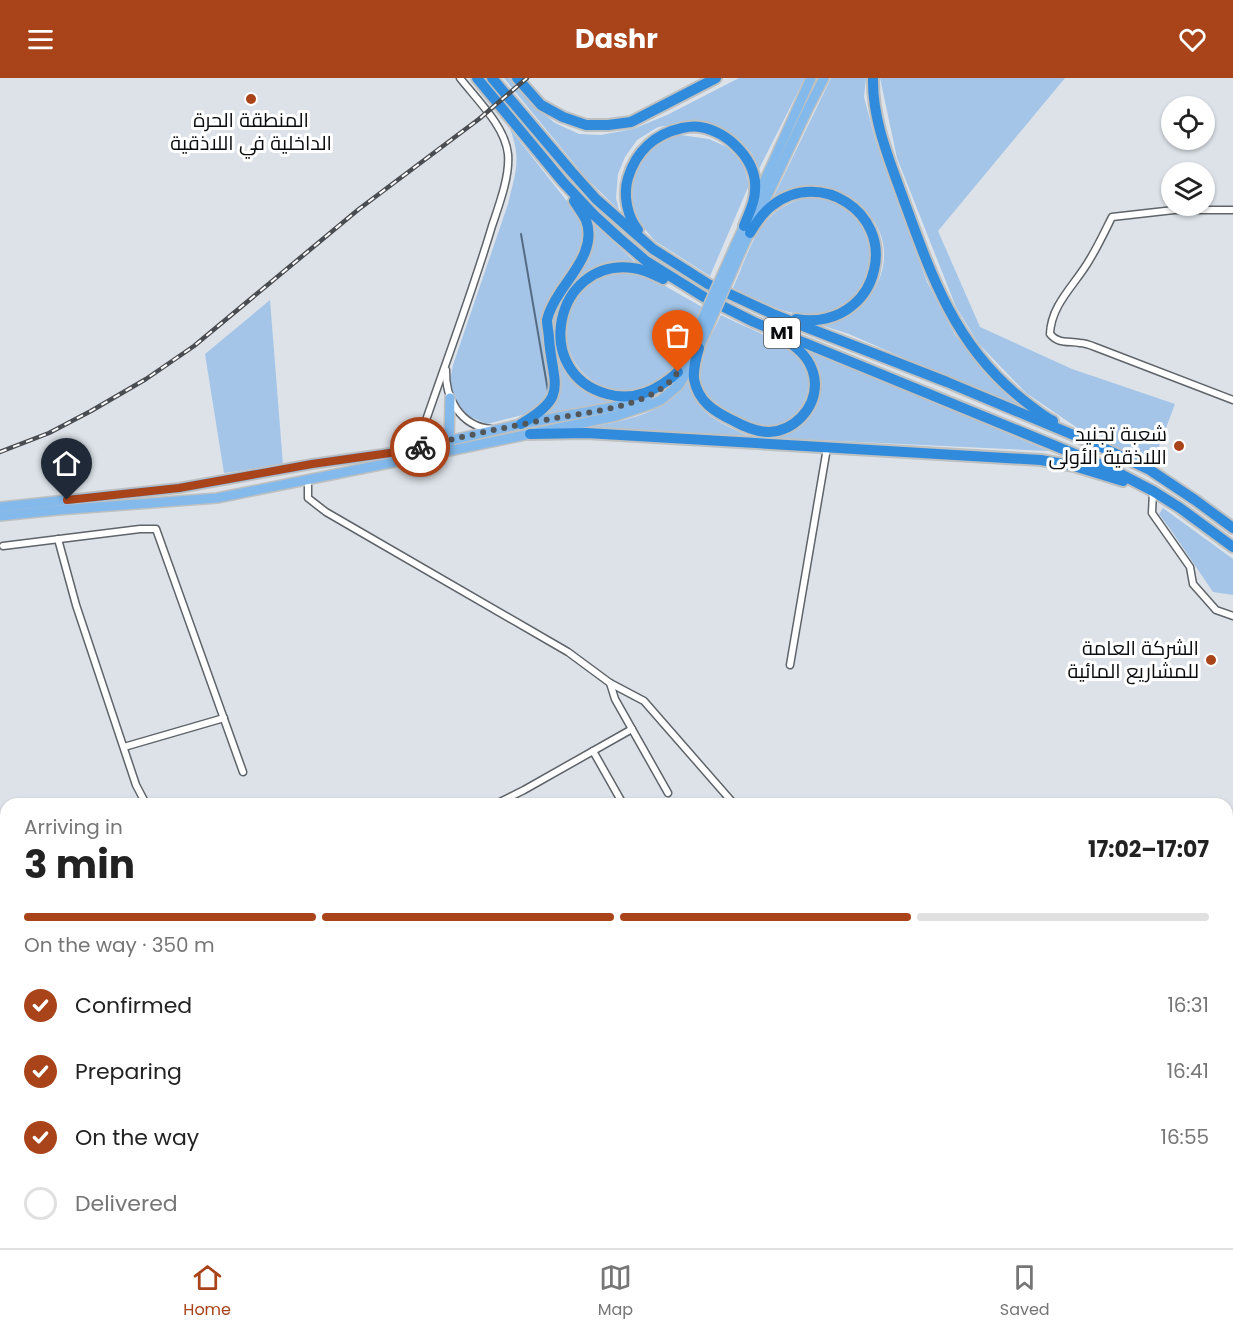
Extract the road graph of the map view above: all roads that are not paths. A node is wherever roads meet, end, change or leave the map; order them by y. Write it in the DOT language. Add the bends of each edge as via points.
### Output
graph roads {
  1 [pos="460,78"];
  2 [pos="477,78"];
  3 [pos="492,78"];
  4 [pos="517,78"];
  5 [pos="716,78"];
  6 [pos="811,78"];
  7 [pos="824,78"];
  8 [pos="873,78"];
  9 [pos="563,182"];
  10 [pos="1233,210"];
  11 [pos="747,230"];
  12 [pos="653,249"];
  13 [pos="704,297"];
  14 [pos="775,315"];
  15 [pos="754,322"];
  16 [pos="702,330"];
  17 [pos="699,348"];
  18 [pos="447,360"];
  19 [pos="678,372"];
  20 [pos="450,398"];
  21 [pos="1233,400"];
  22 [pos="521,424"];
  23 [pos="498,429"];
  24 [pos="530,434"];
  25 [pos="449,440"];
  26 [pos="1095,444"];
  27 [pos="827,448"];
  28 [pos="404,451"];
  29 [pos="449,452"];
  30 [pos="308,479"];
  31 [pos="1153,491"];
  32 [pos="0,507"];
  33 [pos="0,516"];
  34 [pos="1233,528"];
  35 [pos="58,539"];
  36 [pos="3,546"];
  37 [pos="1233,547"];
  38 [pos="1233,616"];
  39 [pos="790,665"];
  40 [pos="610,683"];
  41 [pos="224,718"];
  42 [pos="632,729"];
  43 [pos="124,747"];
  44 [pos="593,751"];
  45 [pos="243,772"];
  46 [pos="668,793"];
  47 [pos="143,798"];
  48 [pos="508,798"];
  49 [pos="620,798"];
  50 [pos="729,798"];
  1 -- 18 [label="street" via="500,128 508,169"];
  2 -- 9 [label="highway, M1"];
  3 -- 12 [label="highway, M1" via="596,199"];
  4 -- 5 [label="highway" via="541,105 564,117 586,125 608,125 631,122"];
  6 -- 11 [label="main road"];
  7 -- 11 [label="main road"];
  8 -- 26 [label="highway" via="874,103 887,153 930,271 957,324 981,358 1010,388 1047,418"];
  9 -- 13 [label="highway, M1" via="646,261"];
  9 -- 22 [label="highway" via="586,221 588,240 585,256 553,303 547,320 555,382 553,395 538,414"];
  10 -- 21 [label="street" via="1112,216 1090,260 1053,315 1050,334 1055,340 1084,343"];
  11 -- 12 [label="highway" via="756,190 747,158 714,132 687,127 664,133 643,149 626,183 632,222"];
  11 -- 14 [label="highway" via="773,204 813,191 834,195 851,205 865,219 873,236 874,274 864,294 850,307 832,317 811,321"];
  11 -- 16 [label="main road, bridge"];
  12 -- 14 [label="highway, M1" via="708,284"];
  13 -- 15 [label="highway, M1"];
  13 -- 19 [label="highway" via="644,270 624,267 594,274 566,302 559,331 562,351 578,377 593,389 613,396 633,396 653,391"];
  14 -- 26 [label="highway, M1"];
  15 -- 17 [label="highway" via="798,348 814,375 810,405 790,426 761,432 712,410 702,399 694,378"];
  15 -- 31 [label="highway, M1" via="1109,468"];
  16 -- 17 [label="main road"];
  16 -- 19 [label="main road"];
  17 -- 24 [label="main road" via="678,385 661,400 616,416"];
  18 -- 20 [label="street"];
  18 -- 28 [label="street" via="424,426"];
  19 -- 22 [label="main road" via="664,387 638,400"];
  20 -- 23 [label="street" via="464,417 485,428"];
  20 -- 25 [label="main road"];
  22 -- 23 [label="main road"];
  23 -- 25 [label="main road"];
  24 -- 27 [label="highway" via="586,433"];
  24 -- 29 [label="main road"];
  25 -- 28 [label="main road"];
  25 -- 29 [label="main road"];
  26 -- 34 [label="highway, M1" via="1150,470"];
  27 -- 31 [label="highway" via="1041,460 1074,466"];
  27 -- 39 [label="street"];
  28 -- 32 [label="main road" via="179,488"];
  29 -- 30 [label="main road"];
  30 -- 33 [label="main road" via="217,498"];
  30 -- 40 [label="street" via="308,498 327,512 568,652"];
  31 -- 37 [label="highway, M1"];
  31 -- 38 [label="street" via="1152,513 1191,567 1193,584 1216,610"];
  35 -- 36 [label="street"];
  35 -- 41 [label="street" via="156,529"];
  35 -- 43 [label="street"];
  40 -- 42 [label="street"];
  40 -- 50 [label="street" via="644,701"];
  41 -- 43 [label="street"];
  41 -- 45 [label="street"];
  42 -- 44 [label="street"];
  42 -- 46 [label="street"];
  43 -- 47 [label="street"];
  44 -- 48 [label="street"];
  44 -- 49 [label="street"];
}
